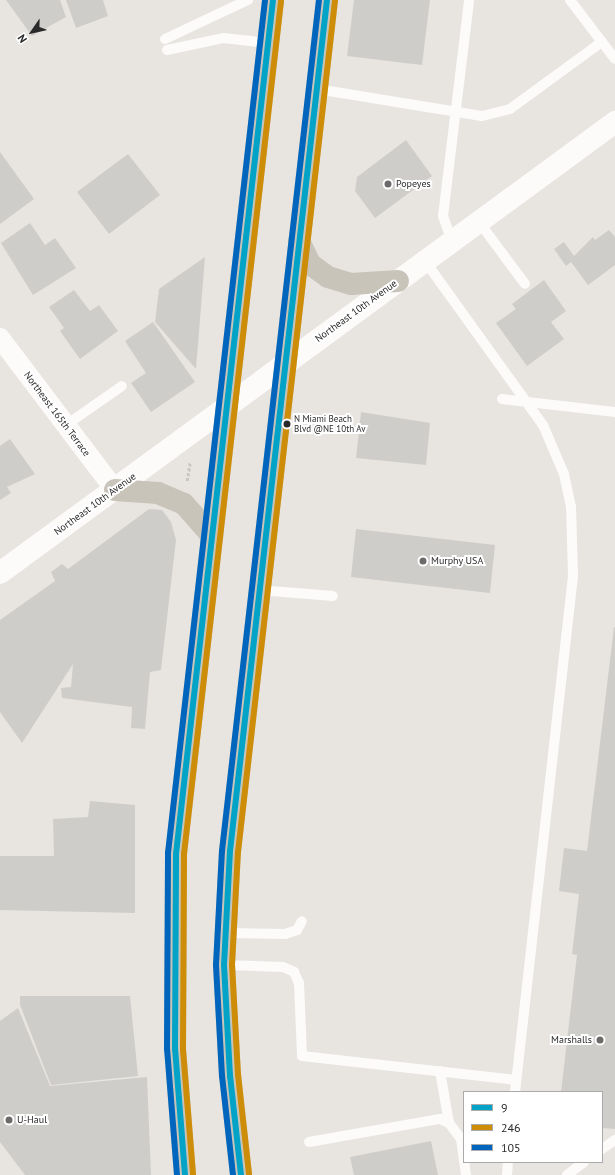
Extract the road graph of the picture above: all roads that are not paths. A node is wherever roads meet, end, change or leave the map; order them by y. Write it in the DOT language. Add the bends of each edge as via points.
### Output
graph roads {
  1 [pos="248,0"];
  2 [pos="273,0"];
  3 [pos="327,0"];
  4 [pos="469,0"];
  5 [pos="570,0"];
  6 [pos="165,39"];
  7 [pos="602,42"];
  8 [pos="268,43"];
  9 [pos="167,50"];
  10 [pos="615,59"];
  11 [pos="318,89"];
  12 [pos="457,112"];
  13 [pos="615,122"];
  14 [pos="479,222"];
  15 [pos="299,241"];
  16 [pos="452,242"];
  17 [pos="425,261"];
  18 [pos="398,281"];
  19 [pos="525,284"];
  20 [pos="0,338"];
  21 [pos="285,363"];
  22 [pos="122,386"];
  23 [pos="502,399"];
  24 [pos="529,402"];
  25 [pos="227,407"];
  26 [pos="615,412"];
  27 [pos="66,425"];
  28 [pos="115,490"];
  29 [pos="212,536"];
  30 [pos="0,573"];
  31 [pos="259,590"];
  32 [pos="333,596"];
  33 [pos="302,921"];
  34 [pos="225,933"];
  35 [pos="224,966"];
  36 [pos="440,1071"];
  37 [pos="516,1080"];
  38 [pos="515,1091"];
  39 [pos="449,1122"];
  40 [pos="615,1140"];
  41 [pos="309,1142"];
  42 [pos="603,1148"];
  43 [pos="463,1153"];
  44 [pos="464,1163"];
  45 [pos="508,1163"];
  46 [pos="583,1163"];
  47 [pos="185,1175"];
  48 [pos="241,1175"];
  49 [pos="466,1175"];
  50 [pos="507,1175"];
  51 [pos="566,1175"];
  1 -- 6 [label="lane"];
  2 -- 8 [label="main road"];
  3 -- 11 [label="main road"];
  4 -- 12 [label="lane"];
  5 -- 7 [label="lane"];
  7 -- 10 [label="lane"];
  7 -- 12 [label="lane" via="510,109 482,116"];
  8 -- 9 [label="lane" via="223,38"];
  8 -- 25 [label="main road"];
  11 -- 12 [label="lane"];
  11 -- 15 [label="main road"];
  12 -- 16 [label="lane" via="443,216"];
  13 -- 14 [label="street, Northeast 10th Avenue"];
  14 -- 16 [label="street, Northeast 10th Avenue"];
  14 -- 19 [label="lane"];
  15 -- 18 [label="main road" via="310,264 328,277 351,284"];
  15 -- 21 [label="main road"];
  16 -- 17 [label="street, Northeast 10th Avenue"];
  17 -- 18 [label="street, Northeast 10th Avenue"];
  17 -- 24 [label="lane"];
  18 -- 21 [label="street, Northeast 10th Avenue"];
  20 -- 27 [label="street, Northeast 165th Terrace"];
  21 -- 25 [label="street, Northeast 10th Avenue"];
  21 -- 31 [label="main road"];
  22 -- 27 [label="lane"];
  23 -- 24 [label="lane"];
  24 -- 26 [label="lane"];
  24 -- 37 [label="lane" via="554,446 564,474 574,542"];
  25 -- 28 [label="street, Northeast 10th Avenue"];
  25 -- 29 [label="main road"];
  27 -- 28 [label="street, Northeast 165th Terrace"];
  28 -- 29 [label="main road" via="158,493 184,504"];
  28 -- 30 [label="street, Northeast 10th Avenue"];
  29 -- 47 [label="main road" via="176,854 175,1049"];
  31 -- 32 [label="lane"];
  31 -- 34 [label="main road" via="230,851"];
  33 -- 34 [label="lane" via="297,930 285,934"];
  34 -- 35 [label="main road"];
  35 -- 36 [label="lane" via="283,967 294,972 299,983 302,1056"];
  35 -- 48 [label="main road" via="230,1076"];
  36 -- 37 [label="lane"];
  36 -- 39 [label="lane"];
  37 -- 38 [label="lane"];
  39 -- 41 [label="lane" via="430,1120"];
  39 -- 43 [label="lane" via="461,1139"];
  40 -- 42 [label="lane"];
  44 -- 49 [label="lane"];
  45 -- 50 [label="lane"];
  46 -- 51 [label="lane"];
}
